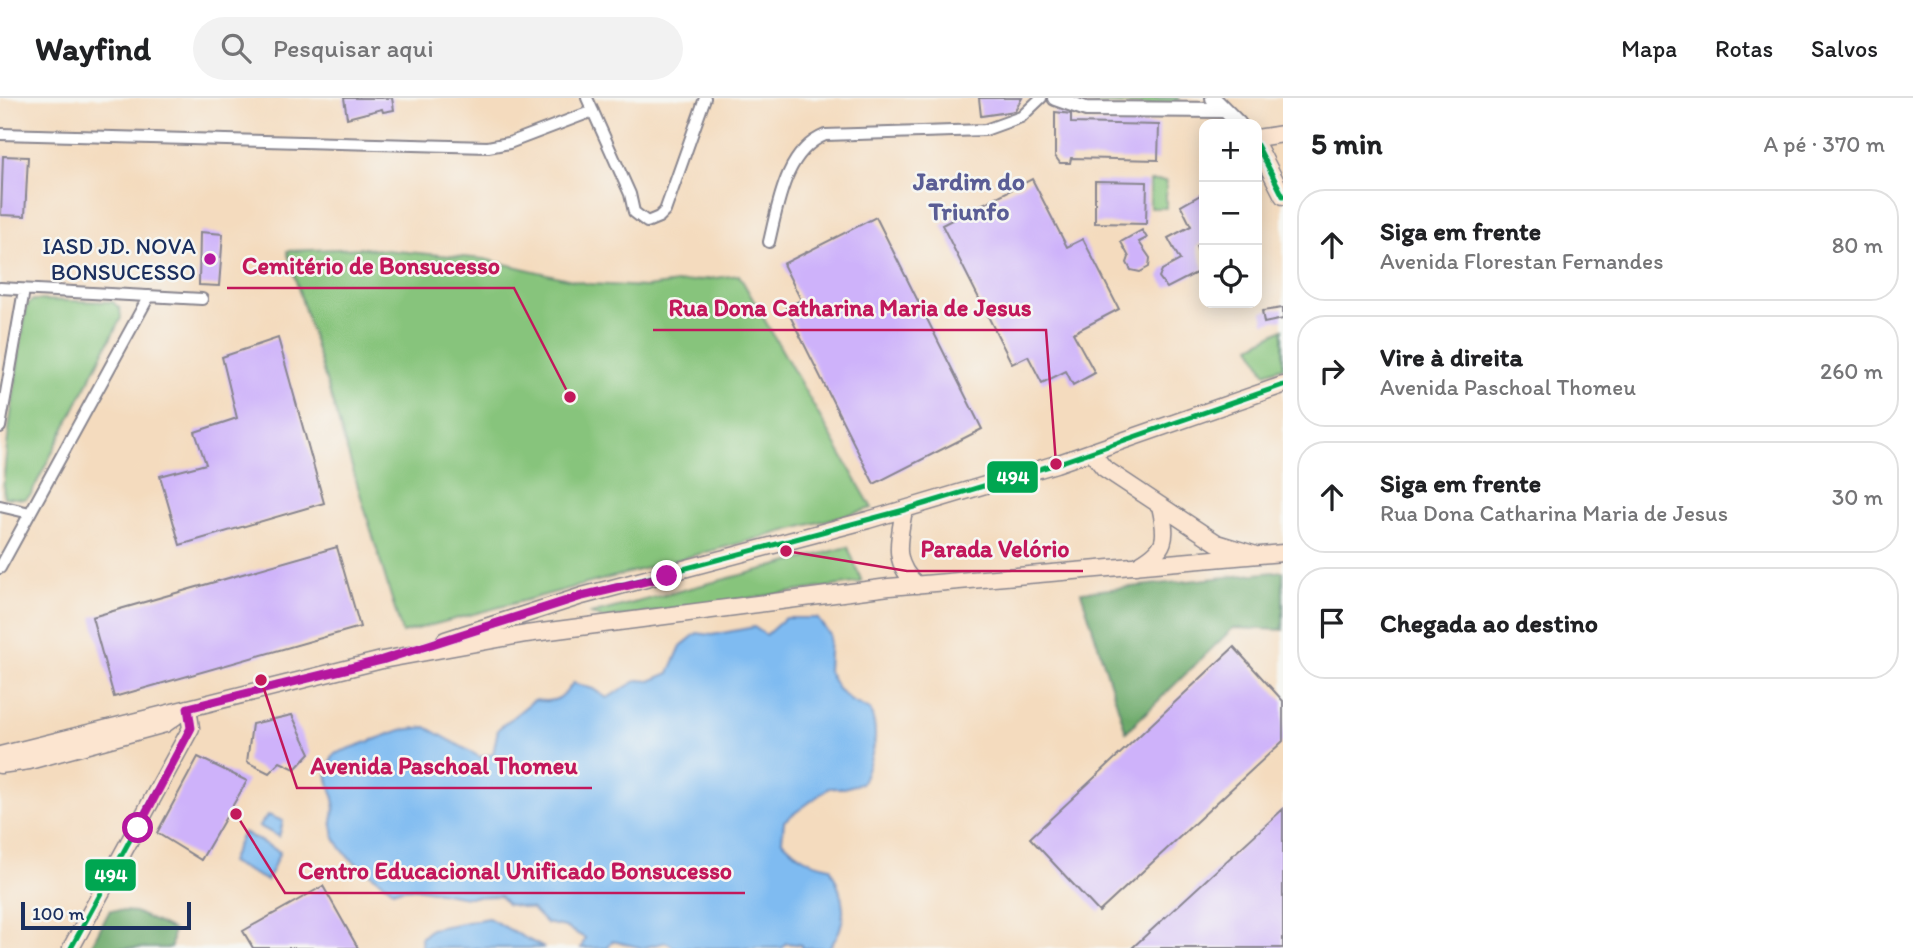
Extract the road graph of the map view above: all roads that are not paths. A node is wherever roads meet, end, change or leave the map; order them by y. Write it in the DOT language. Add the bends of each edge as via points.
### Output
graph roads {
  1 [pos="587,98"];
  2 [pos="705,98"];
  3 [pos="1041,98"];
  4 [pos="1055,98"];
  5 [pos="1213,98"];
  6 [pos="1225,110"];
  7 [pos="593,111"];
  8 [pos="1234,119"];
  9 [pos="0,134"];
  10 [pos="1283,135"];
  11 [pos="1262,137"];
  12 [pos="1262,155"];
  13 [pos="1283,196"];
  14 [pos="769,242"];
  15 [pos="0,288"];
  16 [pos="24,290"];
  17 [pos="149,296"];
  18 [pos="201,299"];
  19 [pos="1283,385"];
  20 [pos="0,427"];
  21 [pos="1092,453"];
  22 [pos="0,506"];
  23 [pos="1160,506"];
  24 [pos="904,510"];
  25 [pos="30,513"];
  26 [pos="1283,553"];
  27 [pos="1259,556"];
  28 [pos="1134,567"];
  29 [pos="0,568"];
  30 [pos="917,585"];
  31 [pos="619,588"];
  32 [pos="489,640"];
  33 [pos="382,660"];
  34 [pos="188,708"];
  35 [pos="0,755"];
  36 [pos="0,765"];
  37 [pos="71,948"];
  1 -- 7 [label="street"];
  2 -- 7 [label="street" via="665,211 654,220 641,220 634,212"];
  3 -- 14 [label="street" via="1021,117 985,130 825,135 814,140 790,173"];
  4 -- 6 [label="street" via="1086,108"];
  5 -- 6 [label="street"];
  6 -- 8 [label="street"];
  7 -- 9 [label="street" via="488,147"];
  10 -- 11 [label="main road"];
  12 -- 13 [label="main road"];
  15 -- 16 [label="street"];
  16 -- 17 [label="street"];
  16 -- 20 [label="street"];
  17 -- 18 [label="street"];
  17 -- 25 [label="street"];
  19 -- 21 [label="main road"];
  21 -- 23 [label="main road" via="1104,468"];
  21 -- 24 [label="main road"];
  22 -- 25 [label="street"];
  23 -- 27 [label="main road" via="1217,543"];
  23 -- 28 [label="main road" via="1166,531 1163,547"];
  24 -- 30 [label="main road" via="898,556 904,573"];
  24 -- 31 [label="main road"];
  25 -- 29 [label="street"];
  26 -- 27 [label="main road"];
  27 -- 28 [label="main road"];
  28 -- 30 [label="main road"];
  30 -- 32 [label="main road"];
  31 -- 32 [label="main road" via="604,598"];
  31 -- 33 [label="main road"];
  32 -- 33 [label="main road"];
  33 -- 34 [label="main road"];
  34 -- 35 [label="main road"];
  34 -- 36 [label="main road" via="165,724"];
  34 -- 37 [label="main road" via="191,728"];
}
